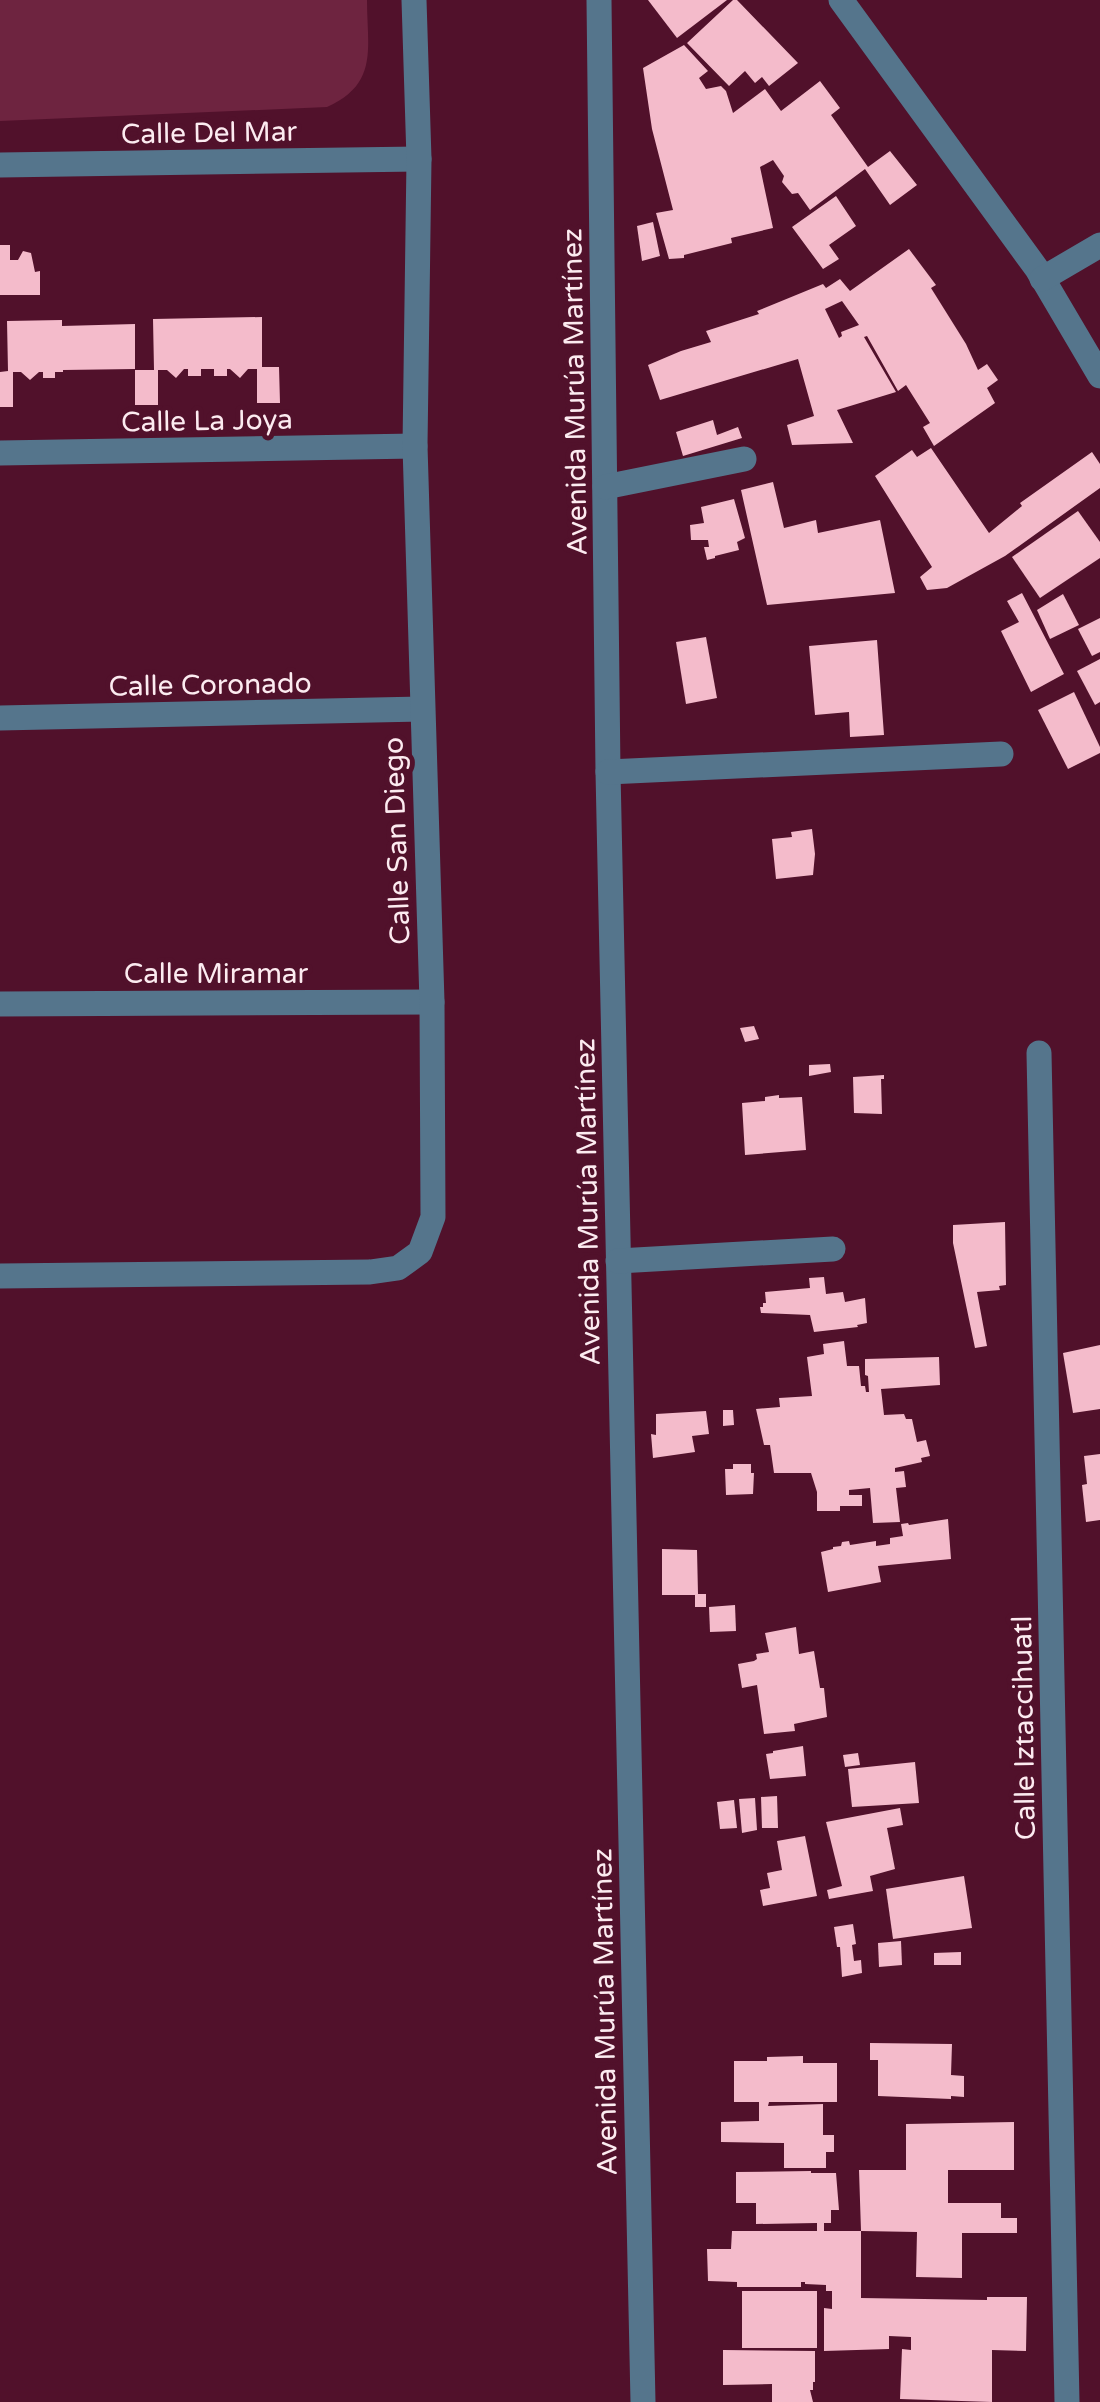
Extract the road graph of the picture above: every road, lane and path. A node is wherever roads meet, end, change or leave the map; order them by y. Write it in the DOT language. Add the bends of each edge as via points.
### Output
graph roads {
  1 [pos="414,0"];
  2 [pos="599,0"];
  3 [pos="841,0"];
  4 [pos="419,159"];
  5 [pos="0,165"];
  6 [pos="1100,245"];
  7 [pos="1042,279"];
  8 [pos="1100,376"];
  9 [pos="415,446"];
  10 [pos="0,453"];
  11 [pos="744,460"];
  12 [pos="605,487"];
  13 [pos="422,709"];
  14 [pos="0,718"];
  15 [pos="1001,754"];
  16 [pos="608,772"];
  17 [pos="432,1002"];
  18 [pos="0,1004"];
  19 [pos="1040,1053"];
  20 [pos="833,1248"];
  21 [pos="618,1261"];
  22 [pos="0,1276"];
  23 [pos="642,2402"];
  24 [pos="1067,2402"];
  1 -- 4 [label="street, Calle San Diego"];
  2 -- 12 [label="street, Avenida Murúa Martínez"];
  3 -- 7 [label="street"];
  4 -- 5 [label="street, Calle Del Mar"];
  4 -- 9 [label="street, Calle San Diego"];
  6 -- 7 [label="street"];
  7 -- 8 [label="street"];
  9 -- 10 [label="street, Calle La Joya"];
  9 -- 13 [label="street, Calle San Diego"];
  11 -- 12 [label="street"];
  12 -- 16 [label="street, Avenida Murúa Martínez"];
  13 -- 14 [label="street, Calle Coronado"];
  13 -- 17 [label="street, Calle San Diego"];
  15 -- 16 [label="street"];
  16 -- 21 [label="street, Avenida Murúa Martínez"];
  17 -- 18 [label="street, Calle Miramar"];
  17 -- 22 [label="street, Calle San Diego" via="433,1217 420,1252 398,1268"];
  19 -- 24 [label="street, Calle Iztaccihuatl"];
  20 -- 21 [label="street"];
  21 -- 23 [label="street, Avenida Murúa Martínez"];
}
